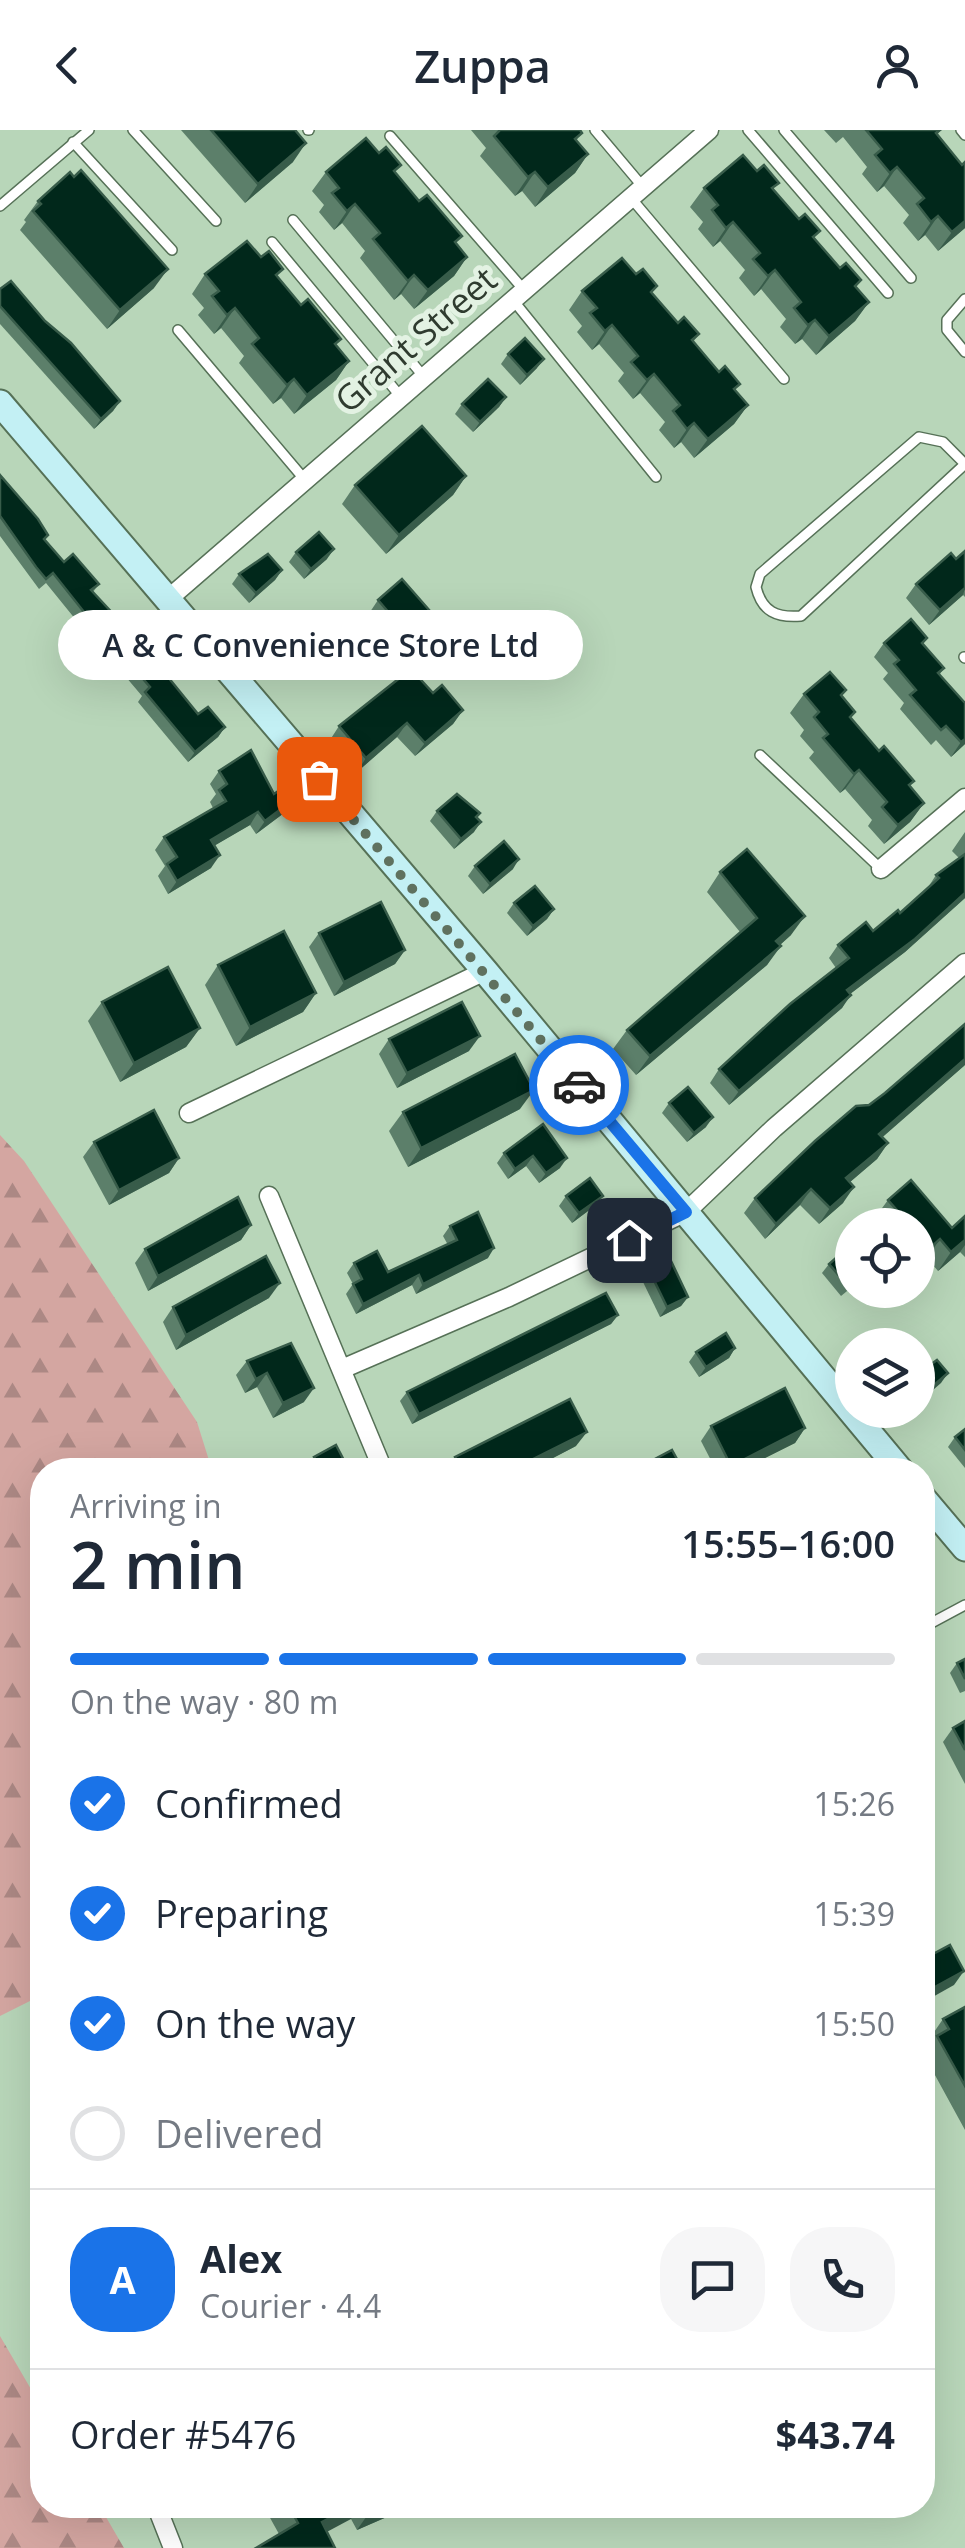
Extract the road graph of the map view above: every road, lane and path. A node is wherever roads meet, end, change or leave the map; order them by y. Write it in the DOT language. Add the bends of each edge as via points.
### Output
graph roads {
  1 [pos="88,130"];
  2 [pos="133,130"];
  3 [pos="595,130"];
  4 [pos="709,130"];
  5 [pos="748,130"];
  6 [pos="784,130"];
  7 [pos="390,136"];
  8 [pos="73,142"];
  9 [pos="637,192"];
  10 [pos="0,206"];
  11 [pos="293,220"];
  12 [pos="216,221"];
  13 [pos="272,242"];
  14 [pos="172,250"];
  15 [pos="912,278"];
  16 [pos="888,293"];
  17 [pos="518,295"];
  18 [pos="965,299"];
  19 [pos="178,330"];
  20 [pos="965,352"];
  21 [pos="424,376"];
  22 [pos="784,379"];
  23 [pos="401,397"];
  24 [pos="0,402"];
  25 [pos="965,464"];
  26 [pos="656,477"];
  27 [pos="305,480"];
  28 [pos="166,600"];
  29 [pos="760,755"];
  30 [pos="965,798"];
  31 [pos="881,869"];
  32 [pos="965,962"];
  33 [pos="485,970"];
  34 [pos="189,1113"];
  35 [pos="269,1196"];
  36 [pos="686,1212"];
  37 [pos="342,1370"];
  38 [pos="378,1458"];
  39 [pos="890,1458"];
  40 [pos="935,1528"];
  41 [pos="965,1548"];
  42 [pos="965,1605"];
  43 [pos="935,1621"];
  44 [pos="160,2518"];
  45 [pos="170,2546"];
  1 -- 8 [label="lane"];
  2 -- 12 [label="lane"];
  3 -- 9 [label="lane"];
  4 -- 9 [label="street, Grant Street"];
  5 -- 16 [label="lane"];
  6 -- 15 [label="lane"];
  7 -- 17 [label="lane"];
  8 -- 10 [label="lane"];
  8 -- 14 [label="lane"];
  9 -- 17 [label="street, Grant Street"];
  9 -- 22 [label="lane"];
  11 -- 21 [label="lane"];
  13 -- 23 [label="lane"];
  17 -- 21 [label="street, Grant Street"];
  17 -- 26 [label="lane"];
  18 -- 20 [label="lane" via="947,320"];
  19 -- 27 [label="lane"];
  21 -- 23 [label="street, Grant Street"];
  23 -- 27 [label="street, Grant Street"];
  24 -- 28 [label="main road"];
  25 -- 25 [label="lane" via="801,616 782,618 760,600 760,574 910,442 934,438"];
  27 -- 28 [label="street, Grant Street"];
  28 -- 33 [label="main road"];
  29 -- 31 [label="lane"];
  30 -- 31 [label="street"];
  32 -- 36 [label="street"];
  33 -- 34 [label="street"];
  33 -- 36 [label="main road"];
  35 -- 37 [label="street"];
  36 -- 37 [label="street"];
  36 -- 39 [label="main road"];
  37 -- 38 [label="street"];
  40 -- 41 [label="main road"];
  42 -- 43 [label="lane"];
  44 -- 45 [label="street"];
}
